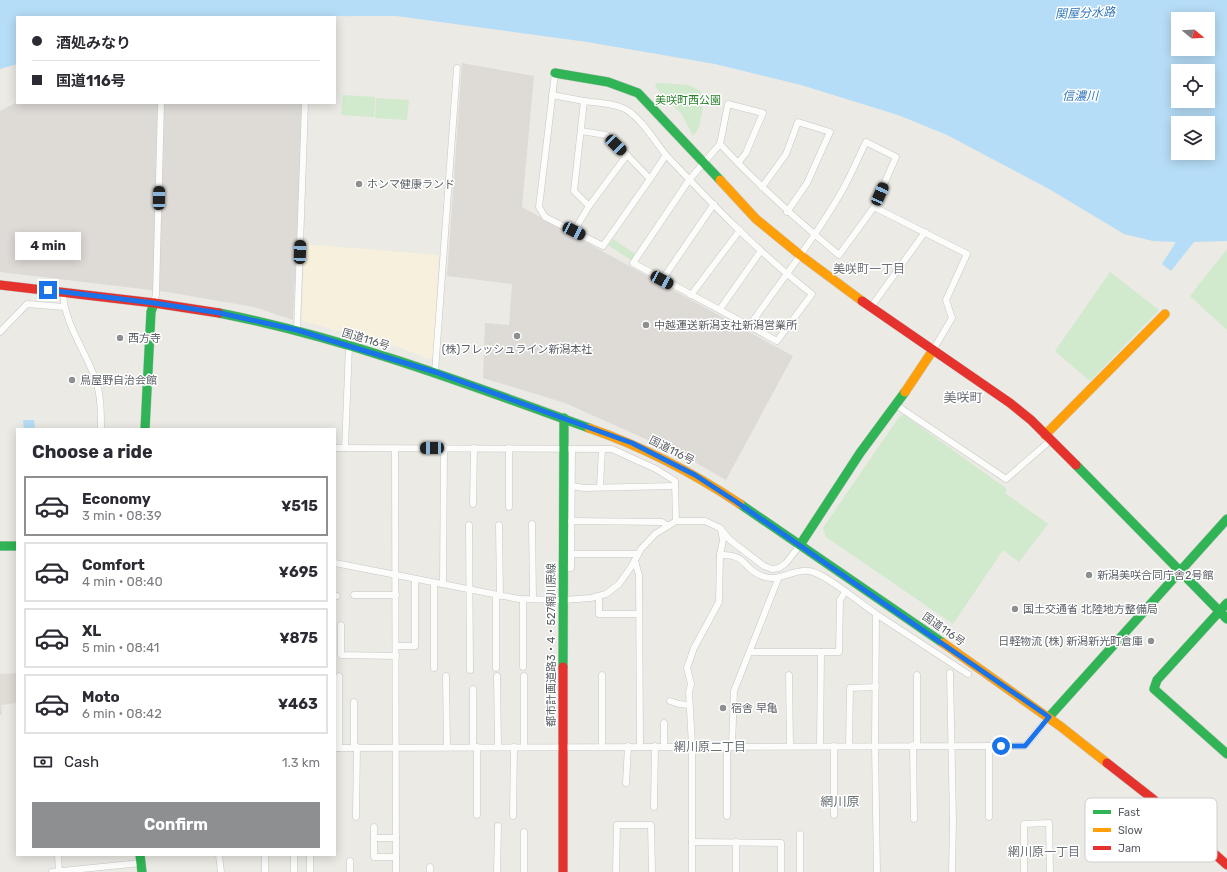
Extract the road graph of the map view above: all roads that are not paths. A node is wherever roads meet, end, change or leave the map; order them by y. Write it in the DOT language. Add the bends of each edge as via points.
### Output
graph roads {
  1 [pos="457,68"];
  2 [pos="555,74"];
  3 [pos="552,95"];
  4 [pos="584,100"];
  5 [pos="161,104"];
  6 [pos="306,104"];
  7 [pos="581,131"];
  8 [pos="720,144"];
  9 [pos="627,155"];
  10 [pos="666,155"];
  11 [pos="738,163"];
  12 [pos="704,164"];
  13 [pos="650,179"];
  14 [pos="689,180"];
  15 [pos="762,187"];
  16 [pos="714,204"];
  17 [pos="589,206"];
  18 [pos="874,207"];
  19 [pos="788,212"];
  20 [pos="740,230"];
  21 [pos="574,231"];
  22 [pos="925,232"];
  23 [pos="814,234"];
  24 [pos="760,252"];
  25 [pos="800,255"];
  26 [pos="786,274"];
  27 [pos="662,280"];
  28 [pos="0,285"];
  29 [pos="63,292"];
  30 [pos="691,295"];
  31 [pos="154,303"];
  32 [pos="64,307"];
  33 [pos="871,308"];
  34 [pos="720,309"];
  35 [pos="1165,314"];
  36 [pos="750,325"];
  37 [pos="297,330"];
  38 [pos="0,332"];
  39 [pos="349,346"];
  40 [pos="933,350"];
  41 [pos="435,372"];
  42 [pos="896,405"];
  43 [pos="564,418"];
  44 [pos="101,428"];
  45 [pos="145,428"];
  46 [pos="1048,437"];
  47 [pos="336,448"];
  48 [pos="345,448"];
  49 [pos="444,448"];
  50 [pos="474,448"];
  51 [pos="509,448"];
  52 [pos="602,448"];
  53 [pos="395,449"];
  54 [pos="568,449"];
  55 [pos="572,486"];
  56 [pos="600,486"];
  57 [pos="675,486"];
  58 [pos="473,504"];
  59 [pos="509,507"];
  60 [pos="1227,519"];
  61 [pos="571,521"];
  62 [pos="676,522"];
  63 [pos="532,524"];
  64 [pos="469,525"];
  65 [pos="499,525"];
  66 [pos="668,526"];
  67 [pos="720,528"];
  68 [pos="800,545"];
  69 [pos="0,546"];
  70 [pos="16,546"];
  71 [pos="571,554"];
  72 [pos="638,554"];
  73 [pos="720,555"];
  74 [pos="635,561"];
  75 [pos="336,562"];
  76 [pos="563,568"];
  77 [pos="1180,572"];
  78 [pos="396,576"];
  79 [pos="415,579"];
  80 [pos="778,579"];
  81 [pos="434,582"];
  82 [pos="443,584"];
  83 [pos="470,590"];
  84 [pos="845,592"];
  85 [pos="354,595"];
  86 [pos="396,595"];
  87 [pos="498,595"];
  88 [pos="599,596"];
  89 [pos="523,599"];
  90 [pos="533,599"];
  91 [pos="563,600"];
  92 [pos="1227,603"];
  93 [pos="1219,611"];
  94 [pos="638,614"];
  95 [pos="876,614"];
  96 [pos="1227,619"];
  97 [pos="341,625"];
  98 [pos="396,646"];
  99 [pos="750,652"];
  100 [pos="821,652"];
  101 [pos="396,656"];
  102 [pos="523,667"];
  103 [pos="434,668"];
  104 [pos="496,668"];
  105 [pos="470,670"];
  106 [pos="950,673"];
  107 [pos="968,674"];
  108 [pos="602,675"];
  109 [pos="789,675"];
  110 [pos="917,675"];
  111 [pos="339,676"];
  112 [pos="446,676"];
  113 [pos="497,676"];
  114 [pos="524,676"];
  115 [pos="876,687"];
  116 [pos="473,689"];
  117 [pos="670,701"];
  118 [pos="354,702"];
  119 [pos="689,706"];
  120 [pos="1049,717"];
  121 [pos="664,723"];
  122 [pos="875,745"];
  123 [pos="915,745"];
  124 [pos="602,746"];
  125 [pos="628,746"];
  126 [pos="640,746"];
  127 [pos="655,746"];
  128 [pos="664,746"];
  129 [pos="692,746"];
  130 [pos="730,746"];
  131 [pos="790,746"];
  132 [pos="820,746"];
  133 [pos="834,746"];
  134 [pos="849,746"];
  135 [pos="952,746"];
  136 [pos="989,746"];
  137 [pos="395,747"];
  138 [pos="447,747"];
  139 [pos="475,747"];
  140 [pos="498,747"];
  141 [pos="514,747"];
  142 [pos="524,747"];
  143 [pos="563,747"];
  144 [pos="337,748"];
  145 [pos="355,748"];
  146 [pos="1227,754"];
  147 [pos="626,782"];
  148 [pos="1152,798"];
  149 [pos="654,807"];
  150 [pos="477,815"];
  151 [pos="834,815"];
  152 [pos="513,816"];
  153 [pos="727,816"];
  154 [pos="356,817"];
  155 [pos="989,817"];
  156 [pos="914,819"];
  157 [pos="498,826"];
  158 [pos="374,827"];
  159 [pos="524,832"];
  160 [pos="800,834"];
  161 [pos="374,838"];
  162 [pos="396,838"];
  163 [pos="692,842"];
  164 [pos="736,842"];
  165 [pos="58,856"];
  166 [pos="218,856"];
  167 [pos="265,856"];
  168 [pos="294,856"];
  169 [pos="310,856"];
  170 [pos="396,857"];
  171 [pos="1217,857"];
  172 [pos="350,861"];
  173 [pos="141,863"];
  174 [pos="1227,866"];
  175 [pos="52,872"];
  176 [pos="59,872"];
  177 [pos="221,872"];
  178 [pos="265,872"];
  179 [pos="294,872"];
  180 [pos="310,872"];
  181 [pos="350,872"];
  182 [pos="396,872"];
  183 [pos="497,872"];
  184 [pos="524,872"];
  185 [pos="563,872"];
  186 [pos="616,872"];
  187 [pos="652,872"];
  188 [pos="692,872"];
  189 [pos="736,872"];
  190 [pos="781,872"];
  191 [pos="800,872"];
  192 [pos="877,872"];
  193 [pos="952,872"];
  194 [pos="1024,872"];
  195 [pos="1050,872"];
  1 -- 41 [label="street"];
  2 -- 3 [label="street"];
  2 -- 12 [label="main road" via="609,81 638,93"];
  3 -- 4 [label="street"];
  3 -- 21 [label="street" via="539,207 545,217"];
  4 -- 7 [label="street"];
  4 -- 10 [label="street" via="626,110 639,121"];
  5 -- 31 [label="street"];
  6 -- 37 [label="street"];
  7 -- 9 [label="street" via="606,135"];
  7 -- 17 [label="street" via="574,191"];
  8 -- 11 [label="street"];
  8 -- 11 [label="street" via="728,104 763,114 746,153"];
  8 -- 12 [label="street"];
  9 -- 13 [label="street"];
  9 -- 17 [label="street"];
  10 -- 13 [label="street"];
  10 -- 14 [label="street"];
  11 -- 15 [label="street"];
  12 -- 14 [label="street"];
  12 -- 25 [label="main road" via="756,219"];
  13 -- 21 [label="street" via="603,246"];
  14 -- 16 [label="street"];
  14 -- 27 [label="street" via="633,263"];
  15 -- 19 [label="street"];
  15 -- 19 [label="street" via="786,154 798,122 830,132 807,183"];
  16 -- 20 [label="street"];
  16 -- 27 [label="street"];
  17 -- 21 [label="street"];
  18 -- 22 [label="street"];
  18 -- 23 [label="street" via="839,255"];
  18 -- 23 [label="street" via="896,157 866,142 842,191"];
  19 -- 23 [label="street"];
  20 -- 24 [label="street"];
  20 -- 30 [label="street"];
  22 -- 33 [label="street"];
  22 -- 40 [label="street" via="967,254 946,300 952,318"];
  23 -- 25 [label="street"];
  24 -- 26 [label="street"];
  24 -- 34 [label="street"];
  25 -- 26 [label="street"];
  25 -- 33 [label="main road"];
  26 -- 36 [label="street"];
  26 -- 36 [label="street" via="812,294 777,341"];
  27 -- 30 [label="street"];
  28 -- 29 [label="main road, 国道116号"];
  29 -- 31 [label="main road, 国道116号"];
  29 -- 32 [label="street"];
  30 -- 34 [label="street"];
  31 -- 37 [label="main road, 国道116号" via="220,313"];
  31 -- 45 [label="main road" via="151,312"];
  32 -- 38 [label="street" via="27,304"];
  32 -- 44 [label="street" via="96,380 100,399"];
  33 -- 40 [label="main road"];
  34 -- 36 [label="street"];
  35 -- 46 [label="main road"];
  37 -- 39 [label="main road, 国道116号"];
  39 -- 41 [label="main road, 国道116号"];
  39 -- 48 [label="street"];
  40 -- 42 [label="main road"];
  40 -- 46 [label="main road" via="1010,403"];
  41 -- 43 [label="main road, 国道116号"];
  42 -- 46 [label="street" via="1006,479"];
  42 -- 68 [label="main road" via="860,453"];
  43 -- 54 [label="main road, 都市計画道路3・4・527網川原線"];
  43 -- 68 [label="main road, 国道116号" via="632,443 695,475"];
  46 -- 77 [label="main road"];
  47 -- 48 [label="street"];
  48 -- 53 [label="street"];
  49 -- 50 [label="street"];
  49 -- 53 [label="street"];
  49 -- 82 [label="street"];
  50 -- 51 [label="street"];
  50 -- 58 [label="street"];
  51 -- 54 [label="street"];
  51 -- 59 [label="street"];
  52 -- 54 [label="street"];
  52 -- 56 [label="street"];
  52 -- 57 [label="street" via="612,449 656,469 675,481"];
  53 -- 78 [label="street"];
  54 -- 55 [label="street"];
  54 -- 76 [label="main road, 都市計画道路3・4・527網川原線"];
  55 -- 56 [label="street"];
  55 -- 61 [label="street"];
  56 -- 57 [label="street"];
  57 -- 62 [label="street"];
  60 -- 77 [label="main road"];
  61 -- 66 [label="street" via="662,522"];
  61 -- 71 [label="street"];
  62 -- 66 [label="street"];
  62 -- 67 [label="street" via="705,521"];
  63 -- 90 [label="street"];
  64 -- 83 [label="street"];
  65 -- 87 [label="street"];
  66 -- 72 [label="street" via="655,534"];
  67 -- 68 [label="street" via="730,540 764,566 772,569 786,563"];
  67 -- 73 [label="street" via="723,540"];
  68 -- 120 [label="main road, 国道116号"];
  69 -- 70 [label="main road"];
  71 -- 72 [label="street"];
  71 -- 76 [label="street" via="571,568"];
  72 -- 74 [label="street"];
  73 -- 80 [label="street" via="738,557 762,577"];
  73 -- 119 [label="street" via="719,602 694,648 687,668 691,684"];
  74 -- 88 [label="street" via="619,584"];
  74 -- 94 [label="street" via="638,575"];
  75 -- 78 [label="street"];
  76 -- 91 [label="main road, 都市計画道路3・4・527網川原線"];
  77 -- 93 [label="main road"];
  77 -- 120 [label="main road"];
  78 -- 79 [label="street"];
  78 -- 86 [label="street"];
  79 -- 81 [label="street"];
  79 -- 98 [label="street" via="415,646"];
  80 -- 84 [label="street" via="790,573 809,571 817,573"];
  80 -- 99 [label="street"];
  81 -- 82 [label="street"];
  81 -- 103 [label="street"];
  82 -- 83 [label="street"];
  83 -- 87 [label="street"];
  83 -- 105 [label="street"];
  84 -- 95 [label="street"];
  84 -- 100 [label="street" via="840,600 839,652"];
  85 -- 86 [label="street"];
  86 -- 98 [label="street"];
  87 -- 89 [label="street"];
  87 -- 104 [label="street"];
  88 -- 91 [label="street"];
  88 -- 94 [label="street" via="599,614"];
  89 -- 90 [label="street"];
  89 -- 102 [label="street"];
  90 -- 91 [label="street"];
  91 -- 143 [label="main road, 都市計画道路3・4・527網川原線"];
  92 -- 93 [label="main road"];
  93 -- 96 [label="main road"];
  93 -- 146 [label="main road" via="1157,680 1154,689"];
  94 -- 126 [label="street"];
  95 -- 107 [label="street"];
  95 -- 115 [label="street"];
  97 -- 101 [label="street" via="341,655"];
  98 -- 101 [label="street"];
  99 -- 100 [label="street"];
  99 -- 130 [label="street" via="734,691"];
  100 -- 132 [label="street"];
  101 -- 137 [label="street"];
  106 -- 135 [label="street"];
  108 -- 124 [label="street"];
  109 -- 131 [label="street"];
  110 -- 123 [label="street"];
  111 -- 144 [label="street"];
  112 -- 138 [label="street"];
  113 -- 140 [label="street"];
  114 -- 142 [label="street"];
  115 -- 122 [label="street"];
  115 -- 134 [label="street" via="850,688"];
  116 -- 139 [label="street"];
  117 -- 119 [label="street"];
  118 -- 145 [label="street"];
  119 -- 129 [label="street"];
  120 -- 136 [label="street" via="1025,746"];
  120 -- 148 [label="main road, 国道116号"];
  121 -- 128 [label="street"];
  122 -- 123 [label="street"];
  122 -- 134 [label="street"];
  122 -- 192 [label="street"];
  123 -- 135 [label="street"];
  123 -- 156 [label="street"];
  124 -- 125 [label="street"];
  124 -- 143 [label="street"];
  125 -- 126 [label="street"];
  125 -- 147 [label="street"];
  126 -- 127 [label="street"];
  127 -- 128 [label="street"];
  127 -- 149 [label="street"];
  128 -- 129 [label="street"];
  129 -- 130 [label="street"];
  129 -- 163 [label="street"];
  130 -- 131 [label="street"];
  130 -- 153 [label="street"];
  131 -- 132 [label="street"];
  132 -- 133 [label="street"];
  133 -- 134 [label="street"];
  133 -- 151 [label="street"];
  135 -- 136 [label="street"];
  135 -- 193 [label="street"];
  136 -- 155 [label="street"];
  137 -- 138 [label="street"];
  137 -- 145 [label="street"];
  137 -- 162 [label="street"];
  138 -- 139 [label="street"];
  139 -- 140 [label="street"];
  139 -- 150 [label="street"];
  140 -- 141 [label="street"];
  141 -- 142 [label="street"];
  141 -- 152 [label="street"];
  142 -- 143 [label="street"];
  143 -- 185 [label="main road, 都市計画道路3・4・527網川原線"];
  144 -- 145 [label="street"];
  145 -- 154 [label="street"];
  157 -- 183 [label="street"];
  158 -- 161 [label="street"];
  159 -- 184 [label="street"];
  160 -- 191 [label="street"];
  161 -- 162 [label="street"];
  161 -- 170 [label="street" via="374,857"];
  162 -- 170 [label="street"];
  163 -- 164 [label="street"];
  163 -- 188 [label="street"];
  164 -- 189 [label="street"];
  164 -- 190 [label="street" via="781,843"];
  165 -- 176 [label="street"];
  166 -- 177 [label="street"];
  167 -- 178 [label="street"];
  168 -- 179 [label="street"];
  169 -- 180 [label="street"];
  170 -- 182 [label="street"];
  171 -- 174 [label="main road, 国道116号"];
  172 -- 181 [label="street"];
  173 -- 176 [label="street"];
  175 -- 176 [label="street"];
  186 -- 187 [label="street" via="616,826 651,825"];
  194 -- 195 [label="street" via="1024,824 1049,823"];
}
